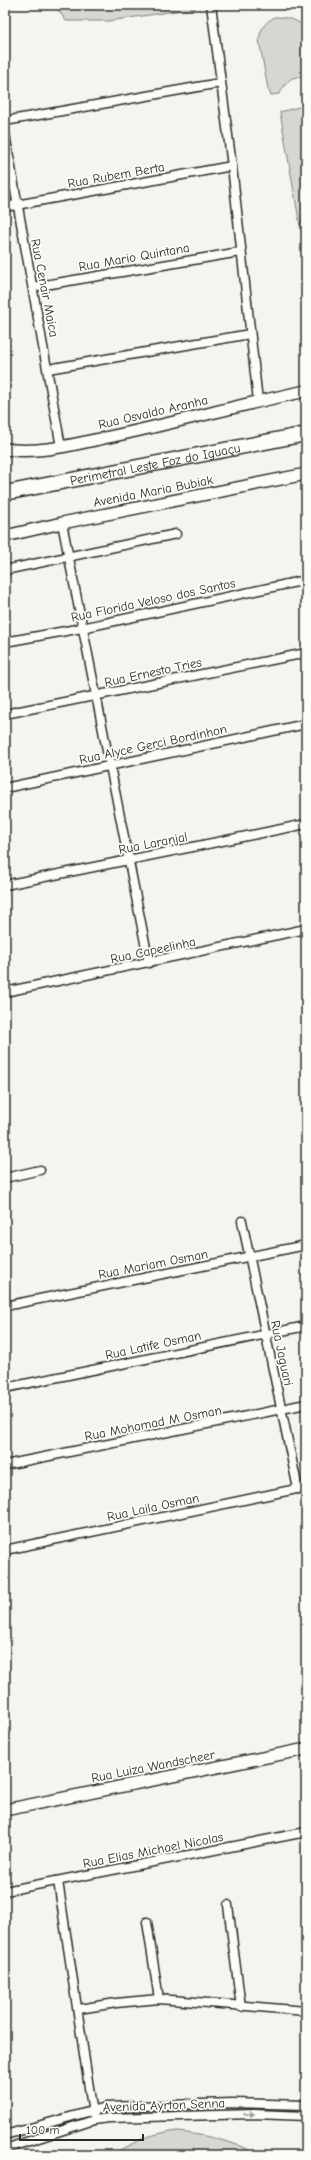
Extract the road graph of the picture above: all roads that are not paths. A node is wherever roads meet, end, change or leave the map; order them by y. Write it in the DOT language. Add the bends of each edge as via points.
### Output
graph roads {
  1 [pos="211,5"];
  2 [pos="220,83"];
  3 [pos="5,121"];
  4 [pos="5,134"];
  5 [pos="232,166"];
  6 [pos="17,205"];
  7 [pos="5,207"];
  8 [pos="240,252"];
  9 [pos="32,287"];
  10 [pos="250,334"];
  11 [pos="48,369"];
  12 [pos="306,391"];
  13 [pos="258,401"];
  14 [pos="306,434"];
  15 [pos="61,447"];
  16 [pos="5,449"];
  17 [pos="306,474"];
  18 [pos="5,493"];
  19 [pos="62,522"];
  20 [pos="176,534"];
  21 [pos="5,536"];
  22 [pos="68,556"];
  23 [pos="5,570"];
  24 [pos="306,580"];
  25 [pos="82,628"];
  26 [pos="5,642"];
  27 [pos="306,652"];
  28 [pos="95,696"];
  29 [pos="5,714"];
  30 [pos="306,724"];
  31 [pos="109,766"];
  32 [pos="5,788"];
  33 [pos="306,824"];
  34 [pos="128,860"];
  35 [pos="5,885"];
  36 [pos="306,930"];
  37 [pos="149,963"];
  38 [pos="5,992"];
  39 [pos="40,1170"];
  40 [pos="5,1178"];
  41 [pos="242,1221"];
  42 [pos="306,1245"];
  43 [pos="250,1256"];
  44 [pos="5,1306"];
  45 [pos="306,1326"];
  46 [pos="266,1334"];
  47 [pos="5,1388"];
  48 [pos="306,1404"];
  49 [pos="281,1409"];
  50 [pos="5,1465"];
  51 [pos="302,1488"];
  52 [pos="5,1550"];
  53 [pos="306,1749"];
  54 [pos="5,1810"];
  55 [pos="306,1832"];
  56 [pos="58,1881"];
  57 [pos="5,1891"];
  58 [pos="228,1905"];
  59 [pos="147,1922"];
  60 [pos="160,1999"];
  61 [pos="242,2007"];
  62 [pos="79,2010"];
  63 [pos="306,2011"];
  64 [pos="306,2105"];
  65 [pos="93,2109"];
  66 [pos="306,2116"];
  67 [pos="94,2120"];
  68 [pos="5,2135"];
  69 [pos="5,2151"];
  1 -- 2 [label="street"];
  2 -- 3 [label="street"];
  2 -- 5 [label="street"];
  4 -- 6 [label="street, Rua Cenair Maica"];
  5 -- 6 [label="street, Rua Rubem Berta"];
  5 -- 8 [label="street"];
  6 -- 7 [label="street, Rua Rubem Berta"];
  6 -- 9 [label="street, Rua Cenair Maica"];
  8 -- 9 [label="street, Rua Mario Quintana"];
  8 -- 10 [label="street"];
  9 -- 11 [label="street, Rua Cenair Maica"];
  10 -- 11 [label="street"];
  10 -- 13 [label="street"];
  11 -- 15 [label="street, Rua Cenair Maica"];
  12 -- 13 [label="street, Rua Osvaldo Aranha"];
  13 -- 15 [label="street, Rua Osvaldo Aranha" via="162,426"];
  14 -- 18 [label="highway, Perimetral Leste Foz do Iguaçu"];
  15 -- 16 [label="street, Rua Osvaldo Aranha" via="22,452"];
  17 -- 19 [label="street, Avenida Maria Bubiak"];
  19 -- 21 [label="street, Avenida Maria Bubiak"];
  19 -- 22 [label="street"];
  20 -- 22 [label="street"];
  22 -- 23 [label="street"];
  22 -- 25 [label="street"];
  24 -- 25 [label="street, Rua Florida Veloso dos Santos"];
  25 -- 26 [label="street, Rua Florida Veloso dos Santos"];
  25 -- 28 [label="street"];
  27 -- 28 [label="street, Rua Ernesto Tries"];
  28 -- 29 [label="street, Rua Ernesto Tries"];
  28 -- 31 [label="street"];
  30 -- 31 [label="street, Rua Alyce Gerci Bordinhon"];
  31 -- 32 [label="street, Rua Alyce Gerci Bordinhon"];
  31 -- 34 [label="street"];
  33 -- 34 [label="street, Rua Laranjal"];
  34 -- 35 [label="street, Rua Laranjal"];
  34 -- 37 [label="street"];
  36 -- 37 [label="street, Rua Capeelinha"];
  37 -- 38 [label="street, Rua Capeelinha"];
  39 -- 40 [label="street"];
  41 -- 43 [label="street, Rua Jaguari"];
  42 -- 43 [label="street, Rua Mariam Osman"];
  43 -- 44 [label="street, Rua Mariam Osman"];
  43 -- 46 [label="street, Rua Jaguari"];
  45 -- 46 [label="street, Rua Latife Osman"];
  46 -- 47 [label="street, Rua Latife Osman"];
  46 -- 49 [label="street, Rua Jaguari"];
  48 -- 49 [label="street, Rua Mohamad M Osman"];
  49 -- 50 [label="street, Rua Mohamad M Osman"];
  49 -- 51 [label="street, Rua Jaguari"];
  51 -- 52 [label="street, Rua Laila Osman"];
  53 -- 54 [label="street, Rua Luiza Wandscheer"];
  55 -- 56 [label="street, Rua Elias Michael Nicolas"];
  56 -- 57 [label="street, Rua Elias Michael Nicolas"];
  56 -- 62 [label="street"];
  58 -- 61 [label="street"];
  59 -- 60 [label="street"];
  60 -- 61 [label="street"];
  60 -- 62 [label="street"];
  61 -- 63 [label="street"];
  62 -- 65 [label="street"];
  64 -- 65 [label="street, Avenida Ayrton Senna" via="232,2103 115,2106"];
  65 -- 67 [label="street"];
  65 -- 68 [label="street, Avenida Ayrton Senna"];
  67 -- 66 [label="street, Avenida Ayrton Senna, one-way" via="116,2117 254,2114"];
  67 -- 69 [label="street, Avenida Ayrton Senna"];
}
